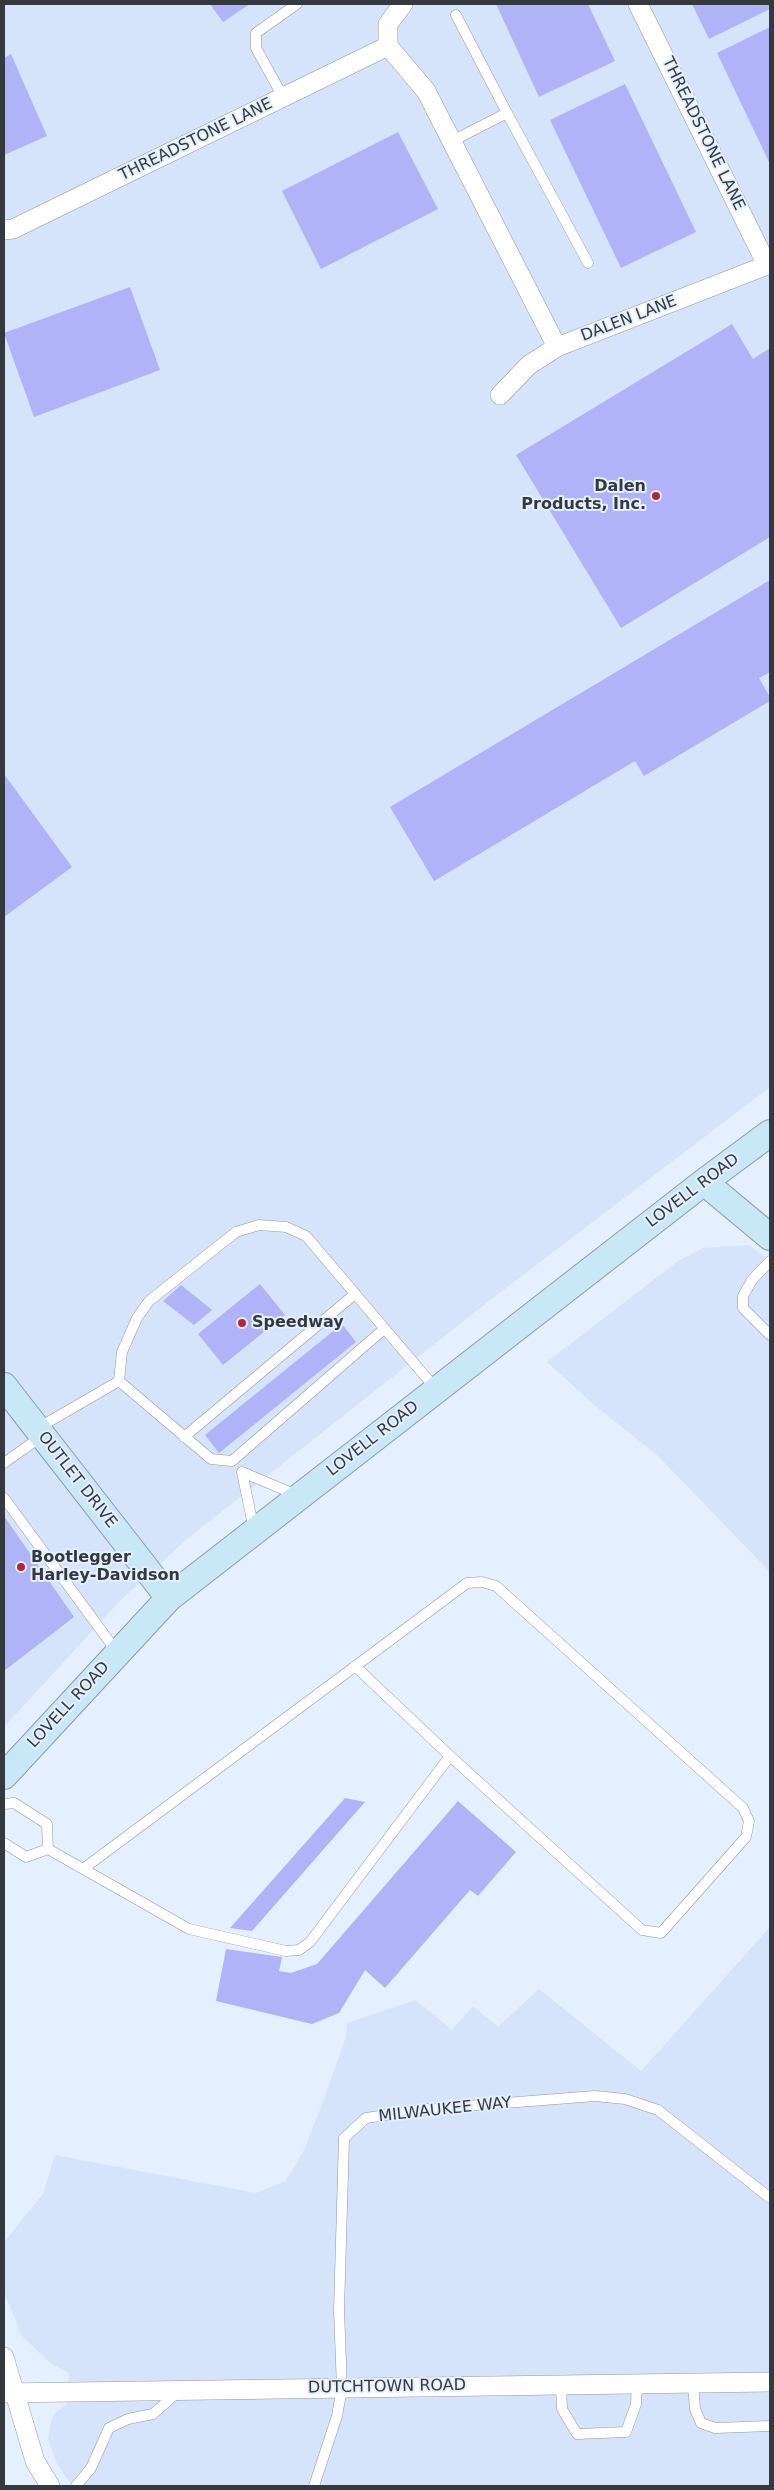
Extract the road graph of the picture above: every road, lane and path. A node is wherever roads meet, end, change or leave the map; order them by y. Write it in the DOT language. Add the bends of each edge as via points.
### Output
graph roads {
  1 [pos="298,4"];
  2 [pos="403,4"];
  3 [pos="638,4"];
  4 [pos="456,15"];
  5 [pos="388,46"];
  6 [pos="283,97"];
  7 [pos="507,113"];
  8 [pos="452,142"];
  9 [pos="4,230"];
  10 [pos="588,263"];
  11 [pos="769,264"];
  12 [pos="557,347"];
  13 [pos="500,395"];
  14 [pos="770,1133"];
  15 [pos="704,1182"];
  16 [pos="770,1237"];
  17 [pos="770,1261"];
  18 [pos="355,1294"];
  19 [pos="384,1328"];
  20 [pos="770,1335"];
  21 [pos="119,1381"];
  22 [pos="4,1386"];
  23 [pos="436,1389"];
  24 [pos="40,1432"];
  25 [pos="184,1437"];
  26 [pos="232,1461"];
  27 [pos="4,1463"];
  28 [pos="242,1472"];
  29 [pos="299,1496"];
  30 [pos="4,1498"];
  31 [pos="254,1531"];
  32 [pos="169,1598"];
  33 [pos="118,1653"];
  34 [pos="355,1666"];
  35 [pos="450,1756"];
  36 [pos="4,1776"];
  37 [pos="4,1804"];
  38 [pos="4,1843"];
  39 [pos="48,1849"];
  40 [pos="83,1869"];
  41 [pos="770,2198"];
  42 [pos="4,2357"];
  43 [pos="770,2382"];
  44 [pos="693,2383"];
  45 [pos="637,2384"];
  46 [pos="561,2385"];
  47 [pos="342,2388"];
  48 [pos="179,2390"];
  49 [pos="10,2393"];
  50 [pos="770,2426"];
  51 [pos="50,2486"];
  52 [pos="76,2486"];
  53 [pos="314,2486"];
  1 -- 6 [label="lane" via="256,32 256,48"];
  2 -- 5 [label="street" via="388,24"];
  3 -- 11 [label="street, THREADSTONE LANE"];
  4 -- 7 [label="lane"];
  5 -- 6 [label="street, THREADSTONE LANE"];
  5 -- 8 [label="street" via="426,92"];
  6 -- 9 [label="street, THREADSTONE LANE" via="13,229"];
  7 -- 8 [label="lane"];
  7 -- 10 [label="lane"];
  8 -- 12 [label="street"];
  11 -- 12 [label="street, DALEN LANE"];
  12 -- 13 [label="street, DALEN LANE" via="529,364"];
  14 -- 15 [label="main road, LOVELL ROAD"];
  15 -- 16 [label="main road"];
  15 -- 23 [label="main road, LOVELL ROAD"];
  17 -- 20 [label="lane" via="752,1280 743,1296 744,1308"];
  18 -- 19 [label="lane"];
  18 -- 21 [label="lane" via="306,1236 286,1227 259,1225 236,1232 149,1301 137,1318 122,1352"];
  18 -- 25 [label="lane"];
  19 -- 23 [label="lane"];
  19 -- 26 [label="lane"];
  21 -- 24 [label="lane"];
  21 -- 25 [label="lane"];
  22 -- 24 [label="main road, OUTLET DRIVE"];
  23 -- 29 [label="main road, LOVELL ROAD"];
  24 -- 27 [label="lane"];
  24 -- 32 [label="main road, OUTLET DRIVE"];
  25 -- 26 [label="lane" via="211,1459"];
  26 -- 28 [label="lane"];
  28 -- 29 [label="lane"];
  28 -- 31 [label="lane"];
  29 -- 31 [label="main road, LOVELL ROAD"];
  30 -- 33 [label="lane"];
  31 -- 32 [label="main road, LOVELL ROAD"];
  32 -- 33 [label="main road, LOVELL ROAD"];
  33 -- 36 [label="main road, LOVELL ROAD"];
  34 -- 35 [label="lane"];
  34 -- 35 [label="lane" via="467,1583 482,1582 496,1586 743,1808 749,1821 746,1837 662,1934 642,1930"];
  34 -- 40 [label="lane"];
  35 -- 40 [label="lane" via="310,1942 300,1950 286,1951 189,1929"];
  37 -- 39 [label="lane" via="14,1804 48,1824"];
  38 -- 39 [label="lane" via="26,1856"];
  39 -- 40 [label="lane"];
  41 -- 47 [label="lane, MILWAUKEE WAY" via="658,2110 625,2099 595,2096 428,2109 366,2118 344,2138 340,2310"];
  42 -- 49 [label="street"];
  43 -- 44 [label="street, DUTCHTOWN ROAD"];
  44 -- 45 [label="street, DUTCHTOWN ROAD"];
  44 -- 50 [label="lane" via="695,2408 701,2423 715,2428"];
  45 -- 46 [label="street, DUTCHTOWN ROAD"];
  45 -- 46 [label="lane" via="636,2404 626,2432 577,2434 562,2409"];
  46 -- 47 [label="street, DUTCHTOWN ROAD"];
  47 -- 48 [label="street, DUTCHTOWN ROAD"];
  47 -- 53 [label="lane, MILWAUKEE WAY" via="337,2416"];
  48 -- 49 [label="street, DUTCHTOWN ROAD"];
  48 -- 52 [label="lane" via="153,2414 128,2419 109,2428 91,2468"];
  49 -- 51 [label="street" via="35,2461"];
}
